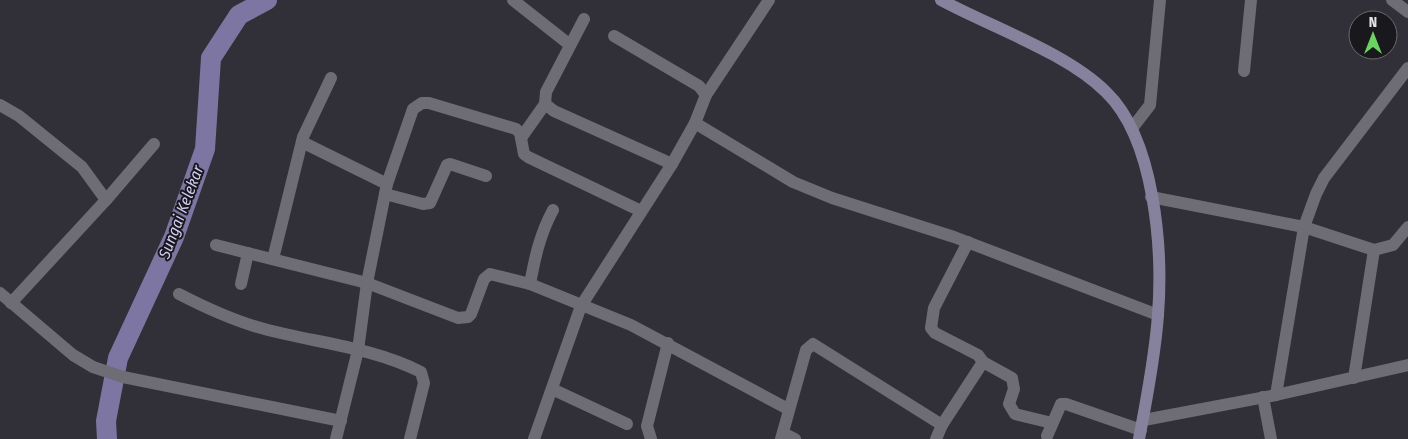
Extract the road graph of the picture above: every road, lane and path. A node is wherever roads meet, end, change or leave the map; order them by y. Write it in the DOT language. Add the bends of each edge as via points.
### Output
graph roads {
  1 [pos="513,0"];
  2 [pos="769,0"];
  3 [pos="941,0"];
  4 [pos="1160,0"];
  5 [pos="1251,0"];
  6 [pos="1392,0"];
  7 [pos="1408,12"];
  8 [pos="584,19"];
  9 [pos="614,36"];
  10 [pos="570,44"];
  11 [pos="1408,68"];
  12 [pos="1244,71"];
  13 [pos="331,78"];
  14 [pos="706,95"];
  15 [pos="545,104"];
  16 [pos="0,105"];
  17 [pos="695,123"];
  18 [pos="1132,127"];
  19 [pos="521,138"];
  20 [pos="302,142"];
  21 [pos="154,144"];
  22 [pos="672,164"];
  23 [pos="486,176"];
  24 [pos="386,189"];
  25 [pos="1151,197"];
  26 [pos="106,200"];
  27 [pos="553,210"];
  28 [pos="641,211"];
  29 [pos="1304,227"];
  30 [pos="1408,227"];
  31 [pos="968,242"];
  32 [pos="216,245"];
  33 [pos="1374,250"];
  34 [pos="248,253"];
  35 [pos="273,259"];
  36 [pos="368,283"];
  37 [pos="241,284"];
  38 [pos="530,284"];
  39 [pos="0,293"];
  40 [pos="179,294"];
  41 [pos="11,303"];
  42 [pos="581,306"];
  43 [pos="1158,315"];
  44 [pos="668,343"];
  45 [pos="358,350"];
  46 [pos="983,362"];
  47 [pos="1408,365"];
  48 [pos="1354,378"];
  49 [pos="552,389"];
  50 [pos="1269,396"];
  51 [pos="788,409"];
  52 [pos="341,421"];
  53 [pos="1052,423"];
  54 [pos="627,424"];
  55 [pos="942,425"];
  56 [pos="1141,429"];
  57 [pos="782,436"];
  58 [pos="1047,436"];
  59 [pos="336,439"];
  60 [pos="410,439"];
  61 [pos="534,439"];
  62 [pos="651,439"];
  63 [pos="795,439"];
  64 [pos="936,439"];
  65 [pos="1271,439"];
  1 -- 10 [label="street"];
  2 -- 14 [label="street"];
  3 -- 18 [label="street" via="1066,63 1089,78 1118,105"];
  4 -- 18 [label="street" via="1150,105"];
  5 -- 12 [label="street"];
  6 -- 7 [label="street"];
  8 -- 10 [label="street"];
  9 -- 14 [label="street" via="699,86"];
  10 -- 15 [label="street" via="546,92"];
  11 -- 29 [label="street" via="1324,178"];
  13 -- 20 [label="street"];
  14 -- 17 [label="street"];
  15 -- 19 [label="street"];
  15 -- 22 [label="street"];
  16 -- 26 [label="street" via="19,116 82,167"];
  17 -- 22 [label="street"];
  17 -- 31 [label="street" via="793,182"];
  18 -- 25 [label="street" via="1141,148"];
  19 -- 24 [label="street" via="516,129 422,103 413,110"];
  19 -- 28 [label="street" via="522,150 528,157"];
  20 -- 24 [label="street"];
  20 -- 35 [label="street"];
  21 -- 26 [label="street"];
  22 -- 28 [label="street"];
  23 -- 24 [label="street" via="450,164 430,203 423,204"];
  24 -- 36 [label="street"];
  25 -- 29 [label="street"];
  25 -- 43 [label="street" via="1158,262"];
  26 -- 41 [label="street"];
  27 -- 38 [label="street" via="534,257"];
  28 -- 42 [label="street"];
  29 -- 33 [label="street"];
  29 -- 50 [label="street"];
  30 -- 33 [label="street" via="1393,245"];
  31 -- 43 [label="street"];
  31 -- 46 [label="street" via="934,308 931,328 978,355"];
  32 -- 34 [label="street"];
  33 -- 48 [label="street"];
  34 -- 35 [label="street"];
  34 -- 37 [label="street"];
  35 -- 36 [label="street"];
  36 -- 38 [label="street" via="464,318 471,314 486,276 494,274"];
  36 -- 45 [label="street"];
  38 -- 42 [label="street"];
  39 -- 41 [label="street"];
  40 -- 45 [label="street" via="240,322"];
  41 -- 52 [label="street" via="66,350 94,367 123,377"];
  42 -- 44 [label="street"];
  42 -- 49 [label="street"];
  43 -- 56 [label="street"];
  44 -- 51 [label="street"];
  44 -- 62 [label="street" via="647,426"];
  45 -- 52 [label="street"];
  45 -- 60 [label="street" via="418,370 423,375"];
  46 -- 53 [label="street" via="1012,378 1014,389 1010,404 1015,414"];
  46 -- 55 [label="street"];
  47 -- 48 [label="street"];
  48 -- 50 [label="street"];
  49 -- 54 [label="street"];
  49 -- 61 [label="street"];
  50 -- 56 [label="street"];
  50 -- 65 [label="street"];
  51 -- 55 [label="street" via="806,350 816,344"];
  51 -- 57 [label="street"];
  52 -- 59 [label="street"];
  53 -- 56 [label="street" via="1061,404 1066,404"];
  53 -- 58 [label="street"];
  55 -- 64 [label="street"];
  57 -- 63 [label="street"];
}
